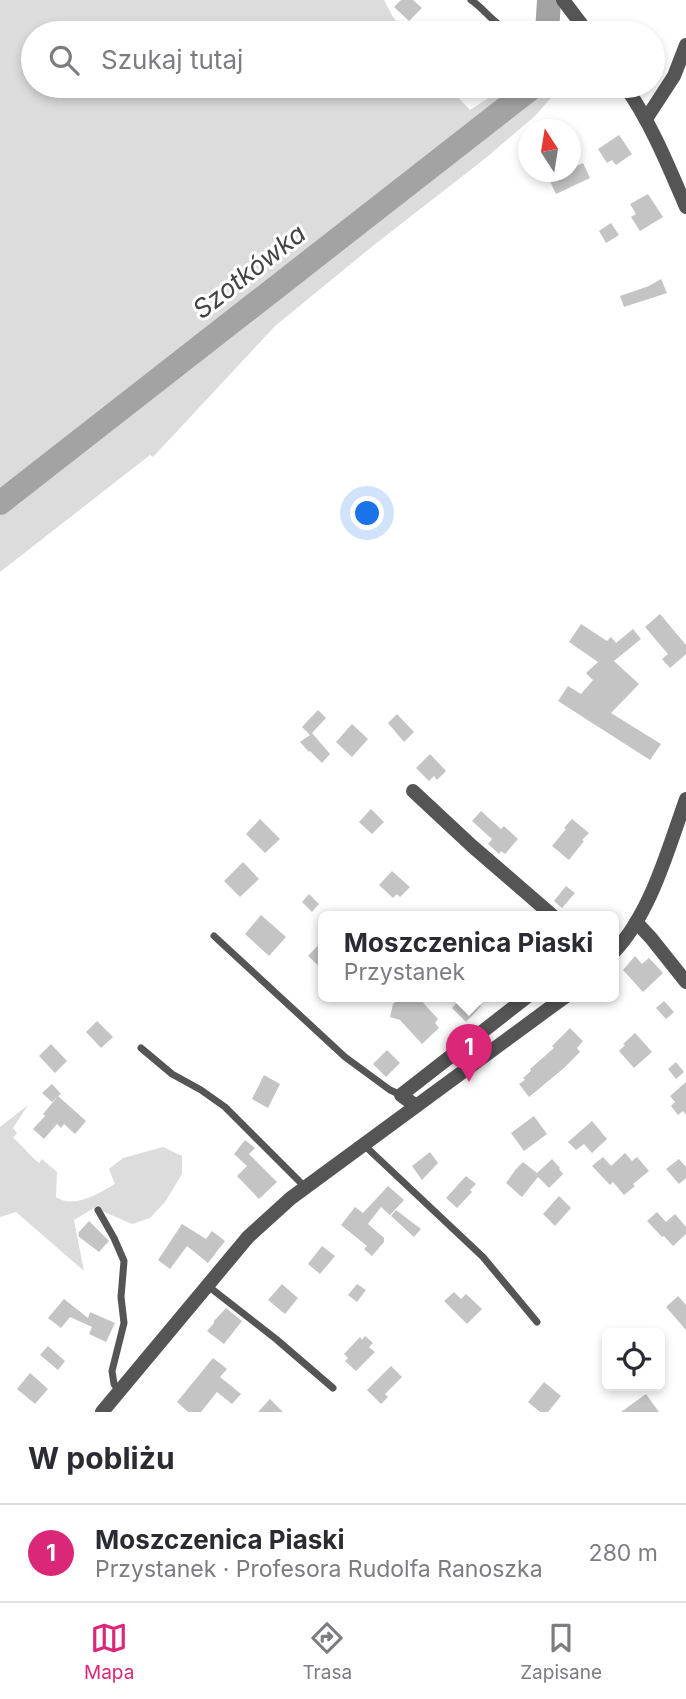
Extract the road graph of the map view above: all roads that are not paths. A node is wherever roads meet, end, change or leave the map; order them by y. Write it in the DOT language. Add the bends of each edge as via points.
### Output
graph roads {
  1 [pos="471,0"];
  2 [pos="565,4"];
  3 [pos="495,21"];
  4 [pos="578,21"];
  5 [pos="686,45"];
  6 [pos="680,78"];
  7 [pos="665,97"];
  8 [pos="632,98"];
  9 [pos="664,98"];
  10 [pos="646,120"];
  11 [pos="686,207"];
  12 [pos="413,791"];
  13 [pos="686,799"];
  14 [pos="547,911"];
  15 [pos="636,922"];
  16 [pos="214,936"];
  17 [pos="619,947"];
  18 [pos="686,982"];
  19 [pos="520,1002"];
  20 [pos="558,1002"];
  21 [pos="141,1048"];
  22 [pos="401,1095"];
  23 [pos="415,1106"];
  24 [pos="363,1144"];
  25 [pos="306,1187"];
  26 [pos="98,1210"];
  27 [pos="208,1286"];
  28 [pos="537,1322"];
  29 [pos="333,1388"];
  30 [pos="119,1392"];
  31 [pos="102,1412"];
  1 -- 3 [label="lane"];
  2 -- 4 [label="street"];
  5 -- 6 [label="street"];
  6 -- 7 [label="street"];
  8 -- 10 [label="street"];
  9 -- 10 [label="street"];
  10 -- 11 [label="street"];
  12 -- 14 [label="street"];
  13 -- 15 [label="street"];
  15 -- 17 [label="street"];
  15 -- 18 [label="street"];
  16 -- 22 [label="lane" via="345,1057"];
  19 -- 22 [label="street"];
  20 -- 23 [label="street"];
  21 -- 25 [label="lane" via="225,1107"];
  22 -- 23 [label="street"];
  23 -- 24 [label="street"];
  24 -- 25 [label="street"];
  24 -- 28 [label="lane" via="483,1257"];
  25 -- 27 [label="street" via="248,1237"];
  26 -- 30 [label="lane" via="124,1261 124,1323 112,1374"];
  27 -- 29 [label="lane"];
  27 -- 30 [label="street"];
  30 -- 31 [label="street"];
}
